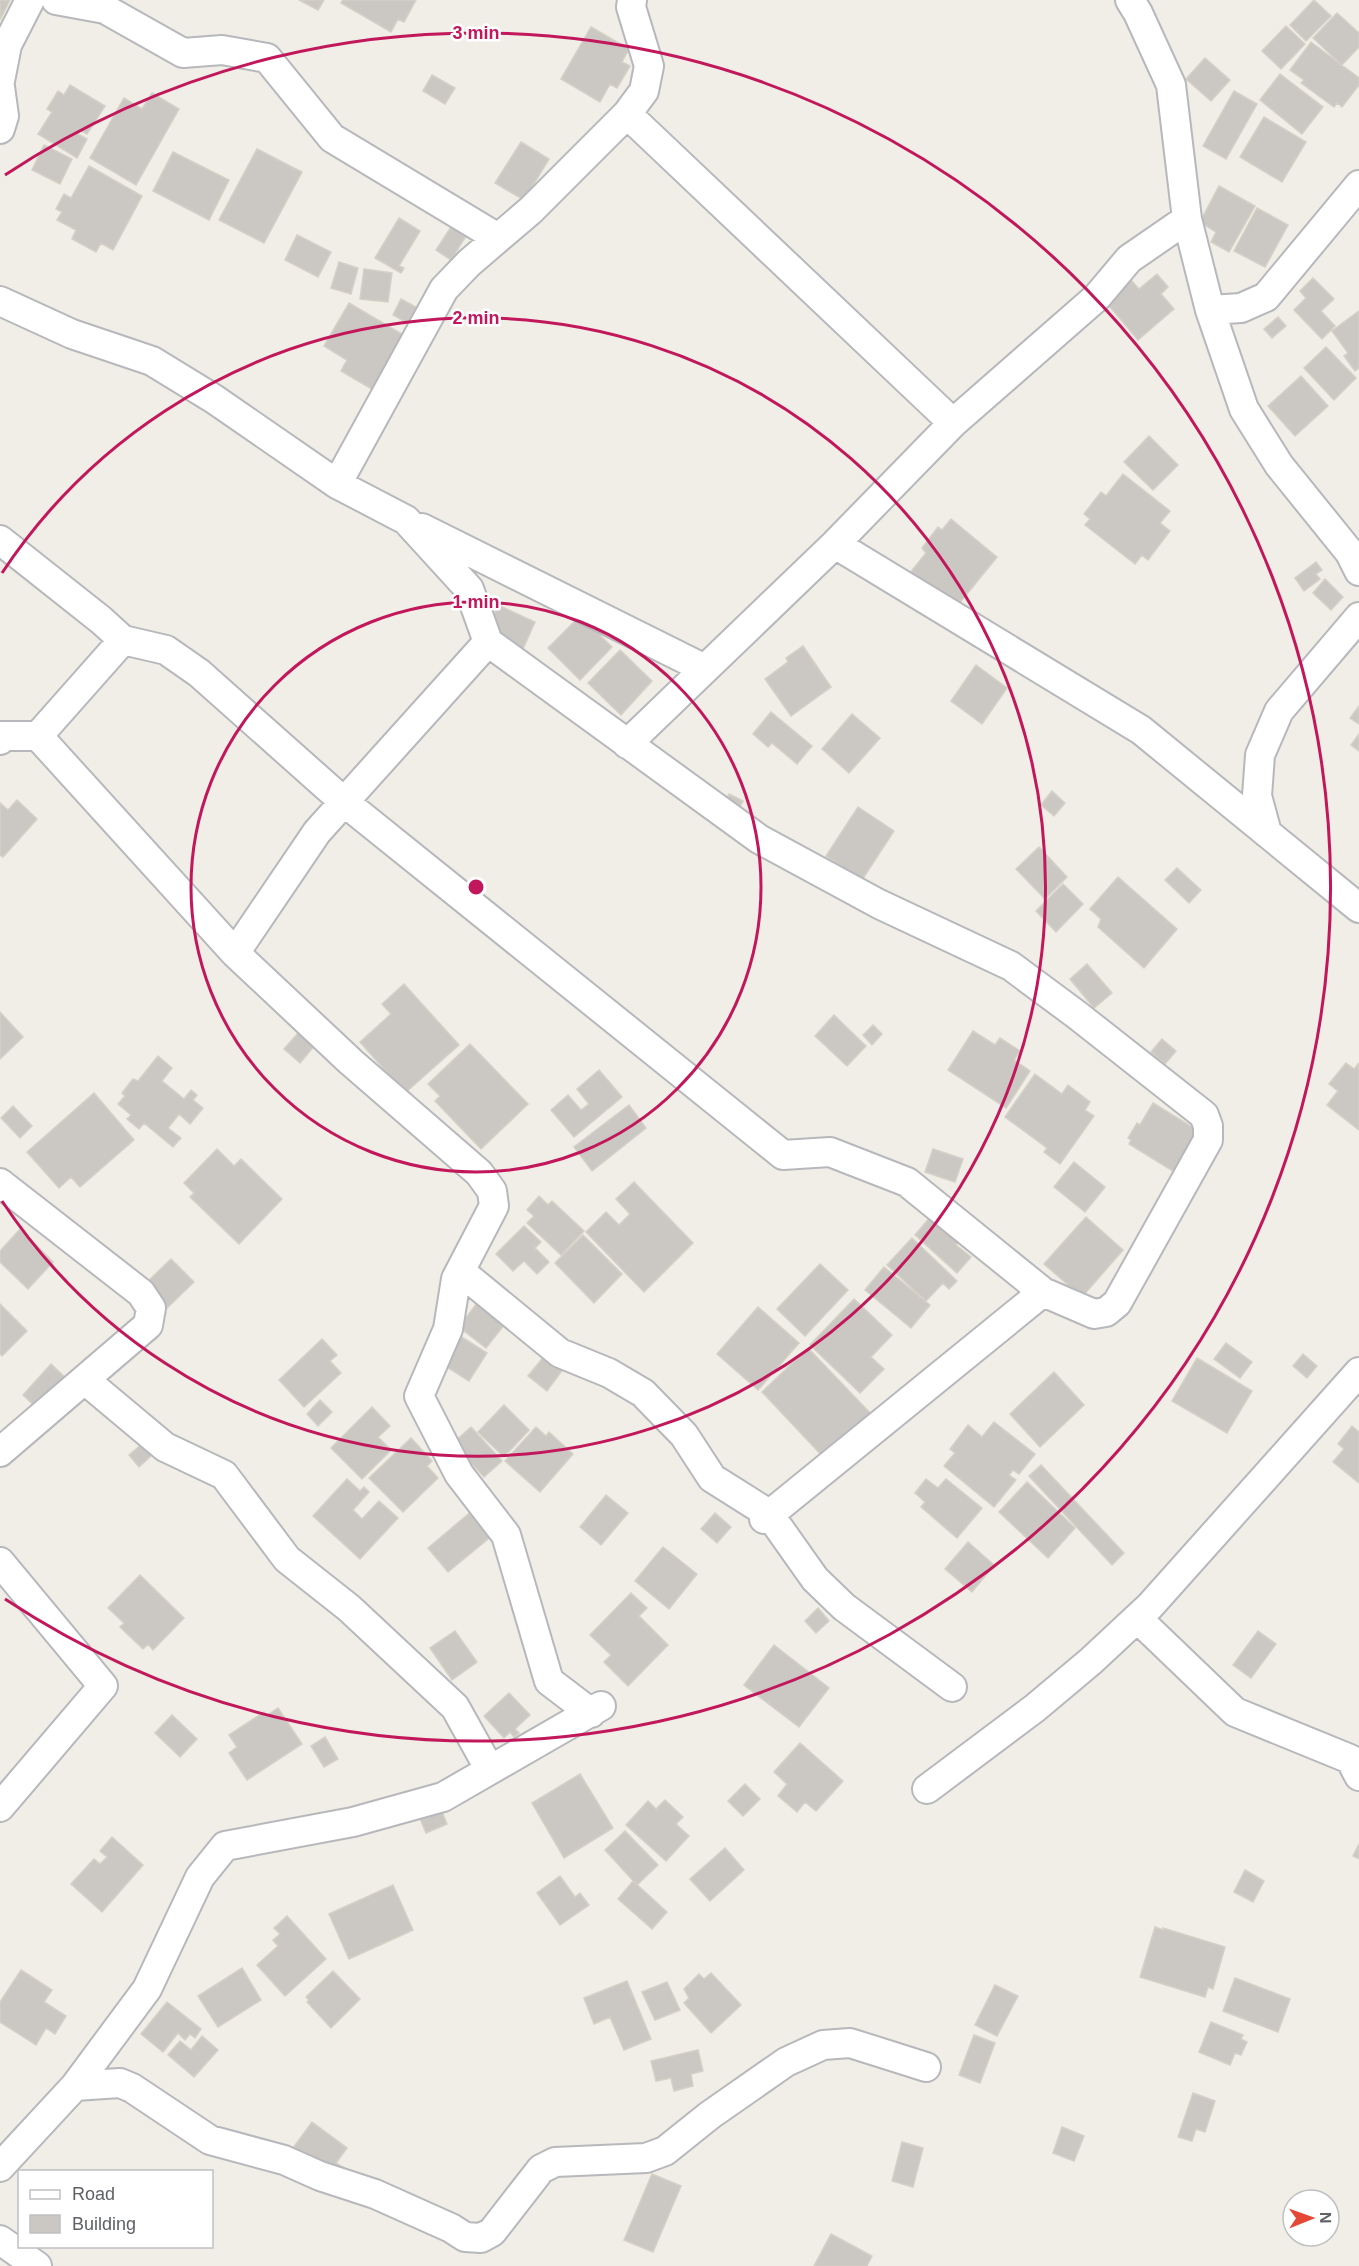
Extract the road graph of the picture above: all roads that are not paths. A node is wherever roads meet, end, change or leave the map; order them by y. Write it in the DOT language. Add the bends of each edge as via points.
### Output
graph roads {
  1 [pos="30,0"];
  2 [pos="56,0"];
  3 [pos="1130,0"];
  4 [pos="627,2"];
  5 [pos="0,81"];
  6 [pos="0,87"];
  7 [pos="627,114"];
  8 [pos="0,129"];
  9 [pos="1359,185"];
  10 [pos="1187,219"];
  11 [pos="498,238"];
  12 [pos="0,301"];
  13 [pos="1210,310"];
  14 [pos="953,423"];
  15 [pos="337,484"];
  16 [pos="406,520"];
  17 [pos="0,540"];
  18 [pos="835,544"];
  19 [pos="1356,556"];
  20 [pos="1359,617"];
  21 [pos="123,640"];
  22 [pos="488,642"];
  23 [pos="705,669"];
  24 [pos="38,736"];
  25 [pos="0,740"];
  26 [pos="627,744"];
  27 [pos="343,801"];
  28 [pos="1267,833"];
  29 [pos="1359,908"];
  30 [pos="235,953"];
  31 [pos="0,1183"];
  32 [pos="460,1271"];
  33 [pos="1043,1292"];
  34 [pos="1359,1372"];
  35 [pos="85,1380"];
  36 [pos="0,1452"];
  37 [pos="767,1517"];
  38 [pos="0,1562"];
  39 [pos="1137,1618"];
  40 [pos="952,1687"];
  41 [pos="490,1770"];
  42 [pos="1359,1776"];
  43 [pos="927,1789"];
  44 [pos="0,1807"];
  45 [pos="926,2067"];
  46 [pos="75,2086"];
  47 [pos="0,2167"];
  48 [pos="0,2241"];
  49 [pos="37,2266"];
  1 -- 5 [label="street" via="7,45"];
  2 -- 11 [label="street" via="105,9 183,53 222,50 267,58 332,138"];
  3 -- 10 [label="street" via="1171,85"];
  4 -- 7 [label="street" via="649,66 644,91"];
  6 -- 8 [label="street" via="4,116"];
  7 -- 11 [label="street"];
  7 -- 14 [label="street"];
  9 -- 13 [label="street" via="1266,297 1241,308"];
  10 -- 13 [label="street"];
  10 -- 14 [label="street" via="1129,259 1097,297"];
  11 -- 15 [label="street" via="444,289"];
  12 -- 15 [label="street" via="72,334 152,361"];
  13 -- 19 [label="street" via="1244,408 1279,465"];
  14 -- 18 [label="street"];
  15 -- 16 [label="street"];
  16 -- 22 [label="street" via="469,589"];
  16 -- 23 [label="street"];
  17 -- 21 [label="street"];
  18 -- 23 [label="street"];
  18 -- 28 [label="street" via="1141,730"];
  20 -- 28 [label="street" via="1279,711 1263,747 1257,796"];
  21 -- 24 [label="street"];
  21 -- 27 [label="street" via="166,650 199,673"];
  22 -- 26 [label="street"];
  22 -- 27 [label="street"];
  23 -- 26 [label="street"];
  24 -- 25 [label="street" via="2,736"];
  24 -- 30 [label="street"];
  26 -- 33 [label="street" via="759,839 879,904 1011,966 1204,1115 1208,1140 1117,1303 1106,1312 1094,1314"];
  27 -- 30 [label="street" via="317,832"];
  27 -- 33 [label="street" via="783,1155 830,1152 907,1182"];
  28 -- 29 [label="street"];
  30 -- 32 [label="street" via="351,1062 479,1173 492,1191 494,1206"];
  31 -- 35 [label="street" via="141,1293 151,1308 148,1325"];
  32 -- 37 [label="street" via="560,1353 609,1373 643,1393 684,1435 712,1478"];
  32 -- 41 [label="street" via="448,1329 419,1396 459,1474 506,1535 549,1681 596,1709"];
  33 -- 37 [label="street"];
  34 -- 39 [label="street"];
  35 -- 36 [label="street"];
  35 -- 41 [label="street" via="165,1447 224,1475 287,1559 349,1608 455,1707"];
  37 -- 40 [label="street" via="815,1579 844,1607"];
  38 -- 44 [label="street" via="103,1686"];
  39 -- 42 [label="street" via="1235,1712 1350,1759"];
  39 -- 43 [label="street" via="1035,1708"];
  41 -- 46 [label="street" via="443,1797 353,1822 225,1846 200,1877 147,1989"];
  45 -- 46 [label="street" via="850,2043 823,2045 786,2062 665,2151 646,2158 555,2162 541,2169 492,2232 481,2238 465,2237 390,2200 284,2160 210,2140 120,2083"];
  46 -- 47 [label="street"];
  48 -- 49 [label="street"];
}
